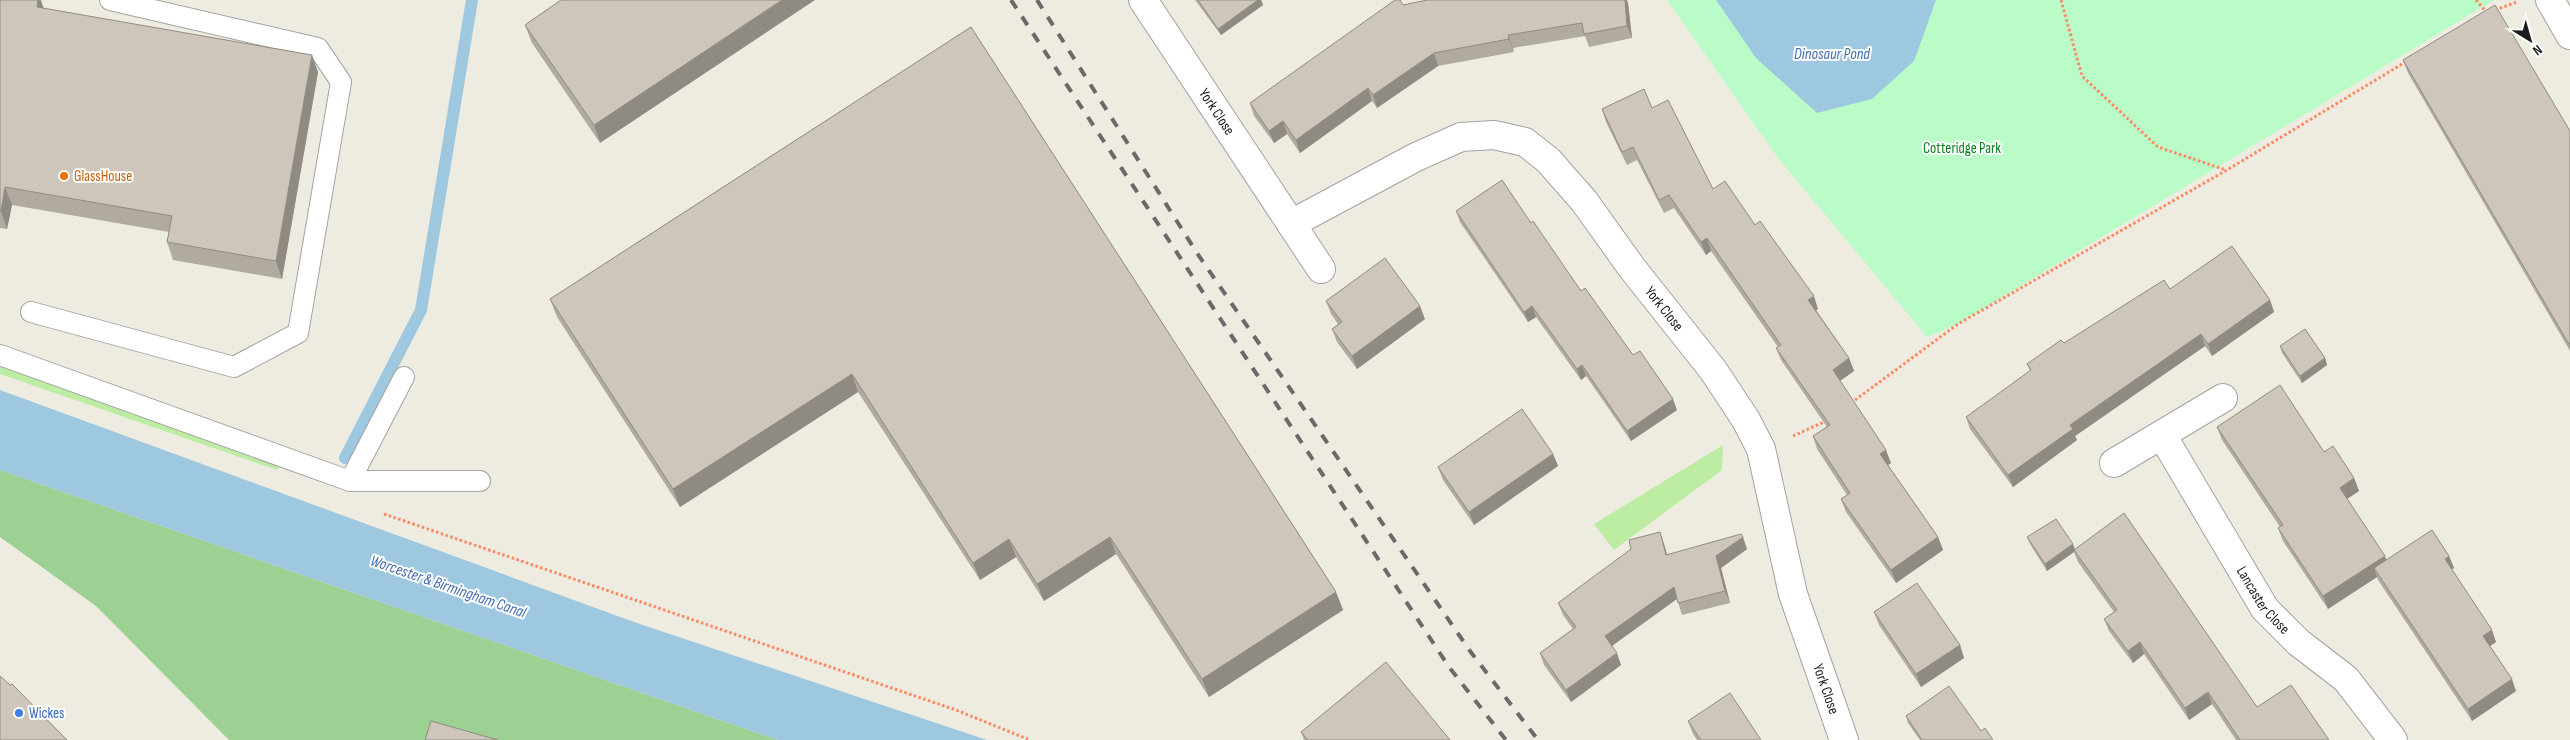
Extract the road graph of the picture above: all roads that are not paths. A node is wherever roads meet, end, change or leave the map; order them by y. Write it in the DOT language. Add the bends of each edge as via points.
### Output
graph roads {
  1 [pos="110,0"];
  2 [pos="1143,0"];
  3 [pos="2550,0"];
  4 [pos="2570,35"];
  5 [pos="1291,224"];
  6 [pos="1321,269"];
  7 [pos="31,312"];
  8 [pos="0,354"];
  9 [pos="404,377"];
  10 [pos="2223,398"];
  11 [pos="2162,435"];
  12 [pos="2114,463"];
  13 [pos="350,481"];
  14 [pos="480,481"];
  15 [pos="1844,740"];
  16 [pos="2393,740"];
  1 -- 7 [label="lane" via="318,48 341,82 298,333 234,367"];
  2 -- 5 [label="street, York Close"];
  3 -- 4 [label="street"];
  5 -- 6 [label="street, York Close"];
  5 -- 15 [label="street, York Close" via="1416,157 1462,137 1494,135 1525,142 1548,160 1584,201 1713,370 1761,449 1793,594"];
  8 -- 13 [label="lane"];
  9 -- 13 [label="lane"];
  10 -- 11 [label="street"];
  11 -- 12 [label="street"];
  11 -- 16 [label="street, Lancaster Close" via="2264,609 2298,642 2346,679"];
  13 -- 14 [label="lane"];
}
